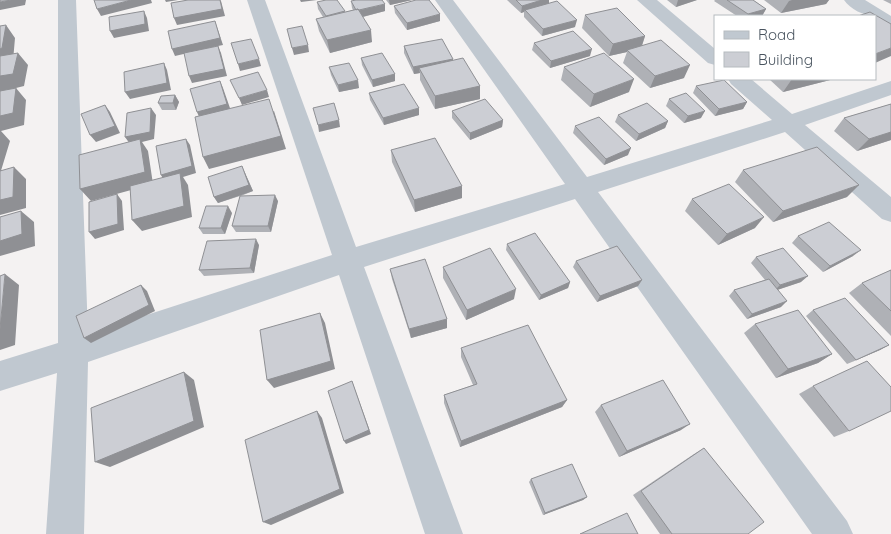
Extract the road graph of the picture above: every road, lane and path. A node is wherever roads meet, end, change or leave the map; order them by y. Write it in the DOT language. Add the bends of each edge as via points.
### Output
graph roads {
  1 [pos="67,0"];
  2 [pos="256,0"];
  3 [pos="444,0"];
  4 [pos="646,0"];
  5 [pos="853,0"];
  6 [pos="891,24"];
  7 [pos="714,58"];
  8 [pos="739,80"];
  9 [pos="891,88"];
  10 [pos="790,124"];
  11 [pos="581,188"];
  12 [pos="891,212"];
  13 [pos="348,261"];
  14 [pos="73,354"];
  15 [pos="0,376"];
  16 [pos="65,534"];
  17 [pos="444,534"];
  18 [pos="834,534"];
  1 -- 14 [label="street"];
  2 -- 13 [label="street"];
  3 -- 11 [label="street"];
  4 -- 7 [label="street"];
  5 -- 6 [label="street"];
  8 -- 10 [label="street"];
  9 -- 10 [label="street"];
  10 -- 11 [label="street"];
  10 -- 12 [label="street"];
  11 -- 13 [label="street"];
  11 -- 18 [label="street"];
  13 -- 14 [label="street"];
  13 -- 17 [label="street"];
  14 -- 15 [label="street"];
  14 -- 16 [label="street"];
}
